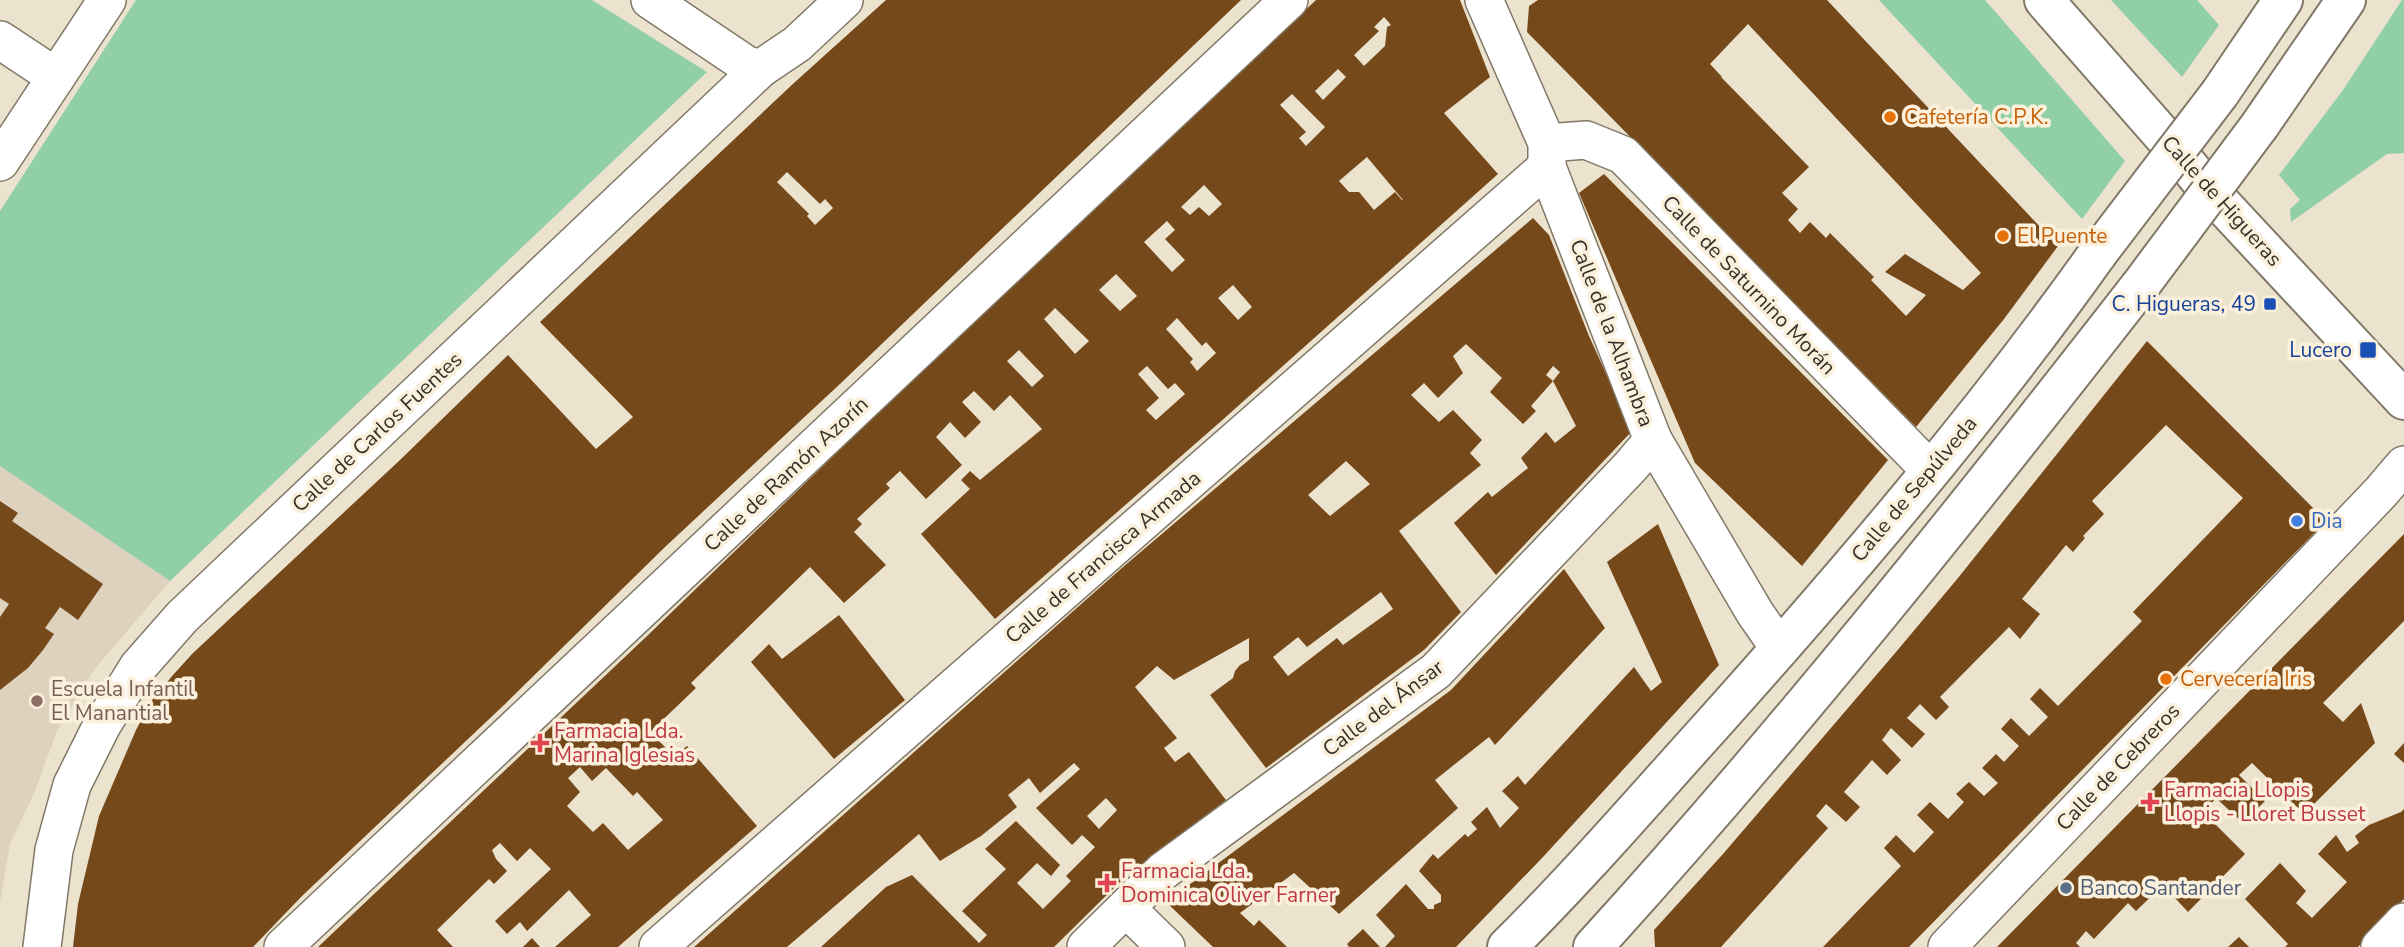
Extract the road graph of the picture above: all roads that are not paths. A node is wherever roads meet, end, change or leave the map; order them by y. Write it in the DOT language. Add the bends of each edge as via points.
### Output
graph roads {
  1 [pos="107,0"];
  2 [pos="650,0"];
  3 [pos="844,0"];
  4 [pos="1289,0"];
  5 [pos="2044,0"];
  6 [pos="2283,0"];
  7 [pos="2346,0"];
  8 [pos="1489,2"];
  9 [pos="0,40"];
  10 [pos="760,69"];
  11 [pos="56,77"];
  12 [pos="1547,155"];
  13 [pos="0,162"];
  14 [pos="2404,400"];
  15 [pos="1653,440"];
  16 [pos="2404,465"];
  17 [pos="1930,470"];
  18 [pos="1780,649"];
  19 [pos="1126,908"];
  20 [pos="2404,922"];
  21 [pos="1596,946"];
  22 [pos="42,947"];
  23 [pos="283,947"];
  24 [pos="658,947"];
  25 [pos="1086,947"];
  26 [pos="1166,947"];
  27 [pos="1507,947"];
  28 [pos="1947,947"];
  29 [pos="2380,947"];
  1 -- 11 [label="street"];
  2 -- 10 [label="street" via="747,65"];
  3 -- 10 [label="street, Calle de Carlos Fuentes" via="797,44"];
  4 -- 23 [label="street, Calle de Ramón Azorín"];
  5 -- 14 [label="street, Calle de Higueras" via="2203,184"];
  6 -- 17 [label="street, Calle de Sepúlveda, bridge" via="2220,93 2036,340"];
  7 -- 21 [label="street, bridge" via="2140,286 1946,534 1775,741"];
  8 -- 12 [label="street, Calle de la Alhambra"];
  9 -- 11 [label="street"];
  10 -- 22 [label="street, Calle de Carlos Fuentes" via="182,617 138,667 72,785 54,850"];
  11 -- 13 [label="street"];
  12 -- 15 [label="street, Calle de la Alhambra"];
  12 -- 17 [label="street, Calle de Saturnino Morán" via="1586,140 1623,156"];
  12 -- 24 [label="street, Calle de Francisca Armada"];
  15 -- 18 [label="street, Calle de la Alhambra"];
  15 -- 19 [label="street, Calle del Ánsar" via="1436,671 1163,871"];
  16 -- 28 [label="street, Calle de Cebreros"];
  17 -- 18 [label="street, Calle de Sepúlveda"];
  18 -- 27 [label="street, Calle de Sepúlveda"];
  19 -- 25 [label="street, Calle del Ánsar"];
  19 -- 26 [label="street"];
  20 -- 29 [label="street"];
}
